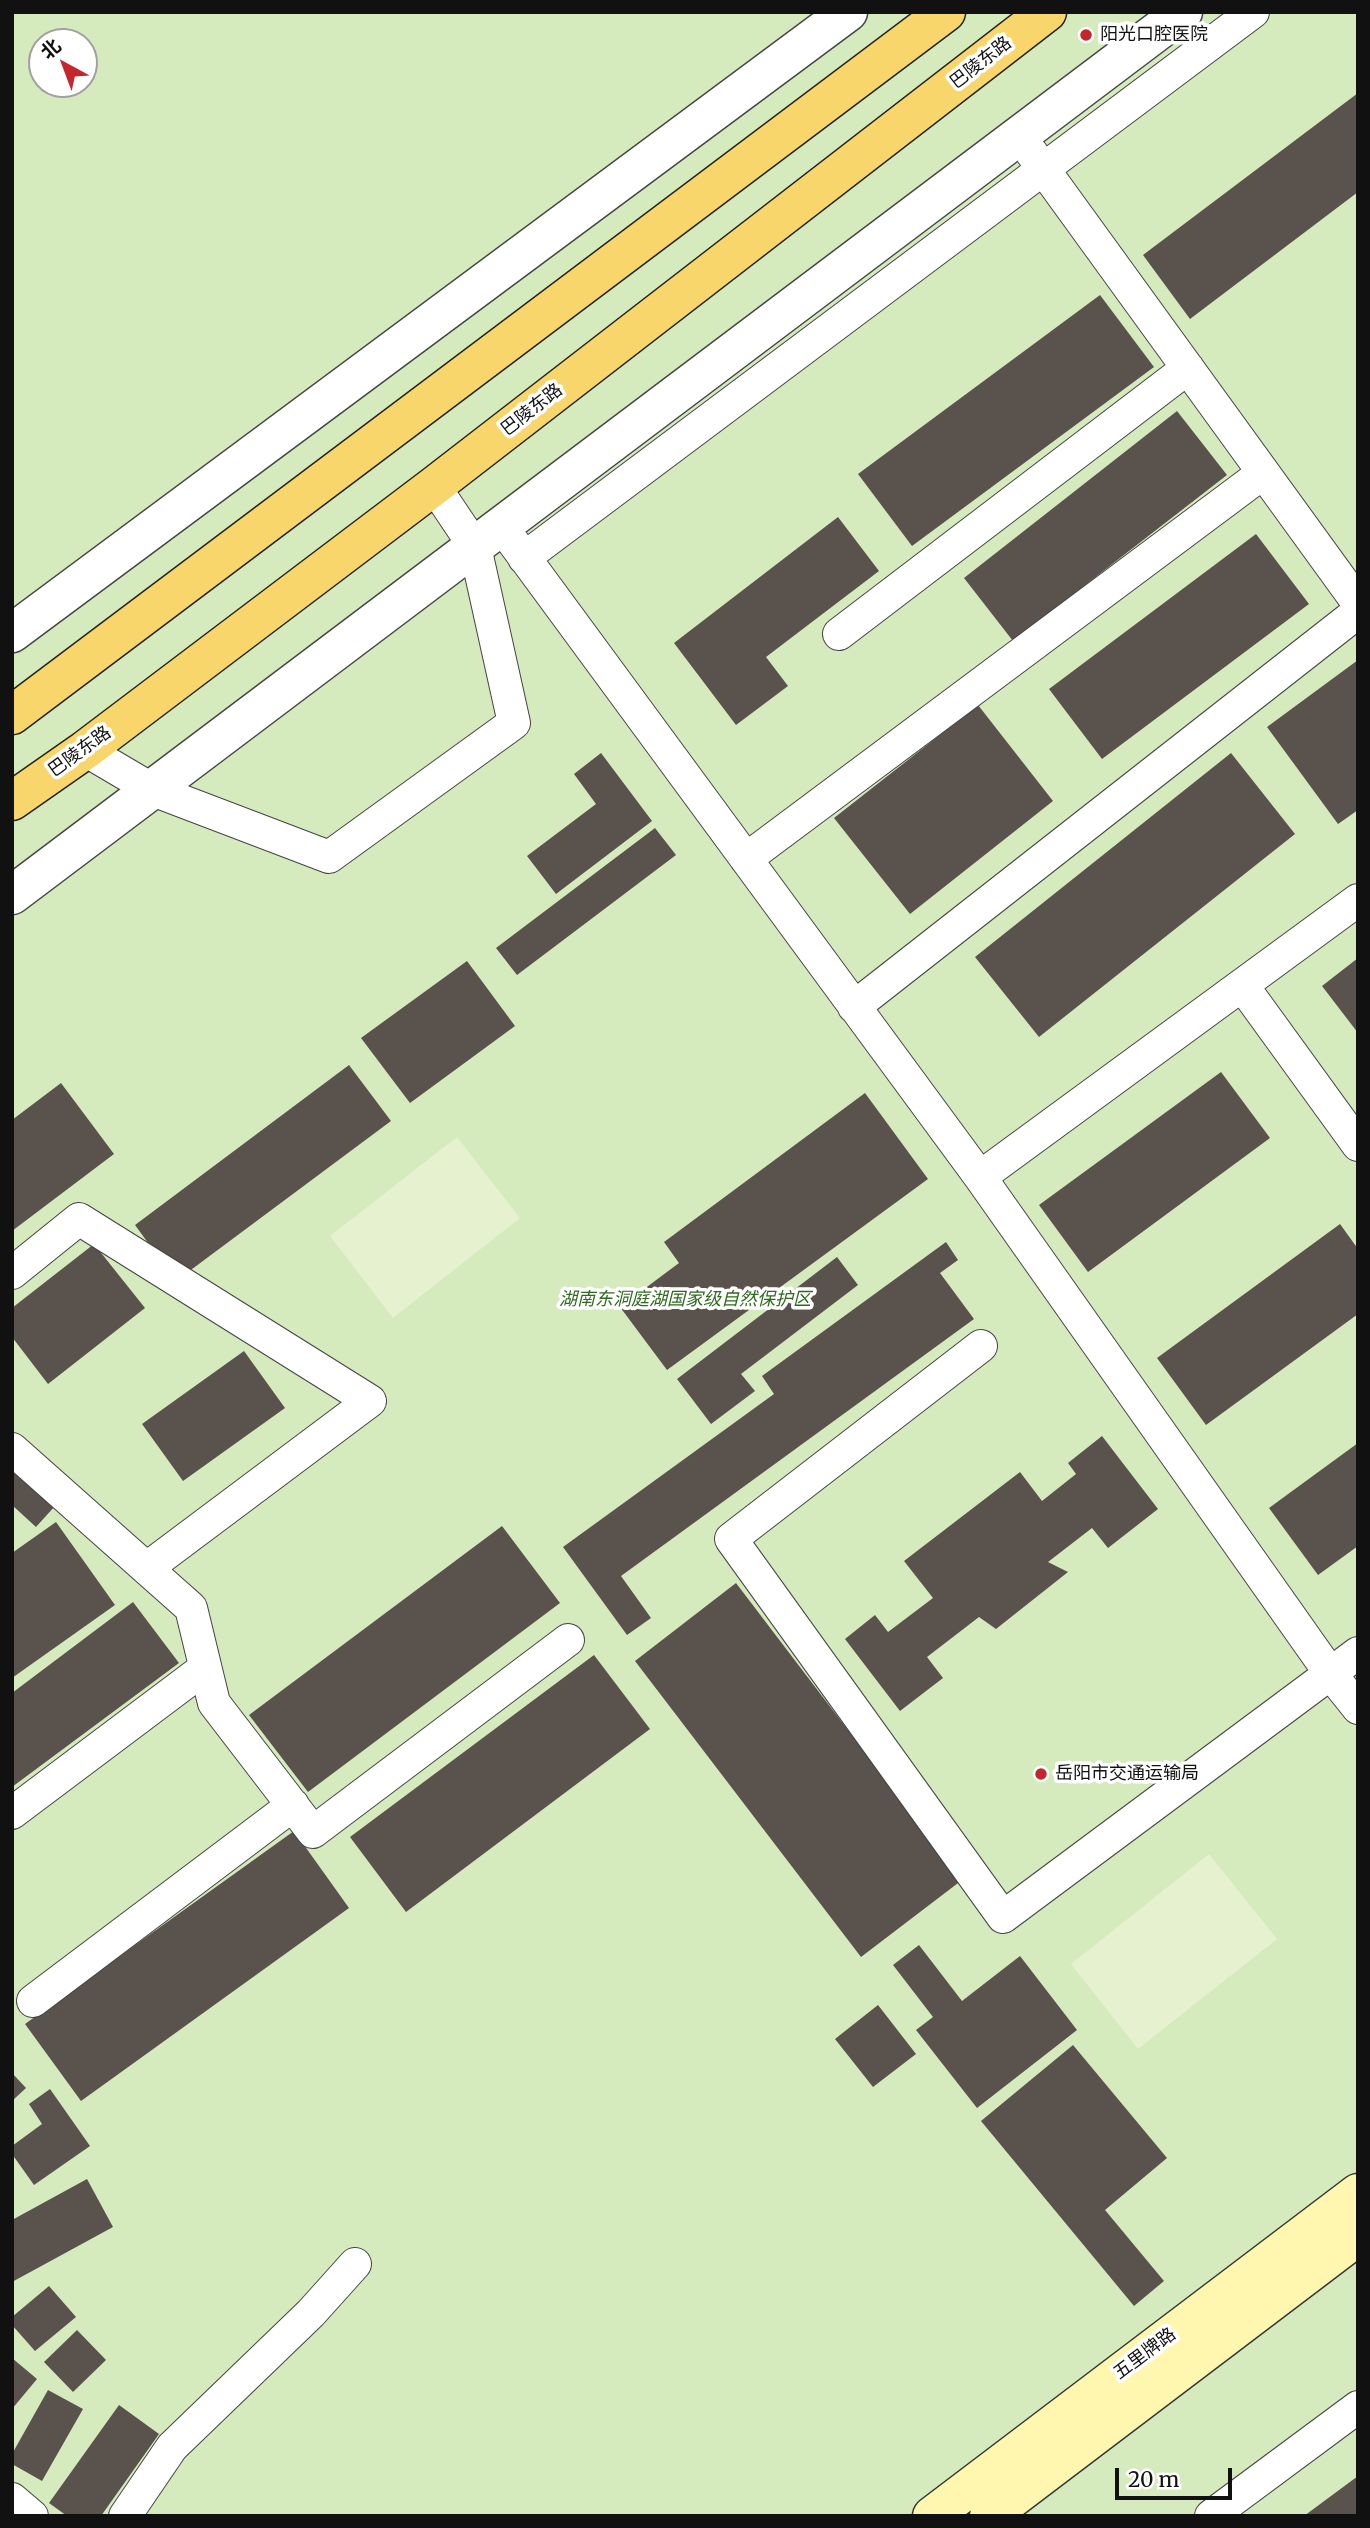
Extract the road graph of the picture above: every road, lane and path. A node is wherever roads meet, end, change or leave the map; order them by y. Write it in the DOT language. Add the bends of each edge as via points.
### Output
graph roads {
  1 [pos="848,12"];
  2 [pos="946,12"];
  3 [pos="1048,12"];
  4 [pos="1183,12"];
  5 [pos="1253,12"];
  6 [pos="1020,136"];
  7 [pos="1043,168"];
  8 [pos="1188,368"];
  9 [pos="1263,472"];
  10 [pos="434,486"];
  11 [pos="488,537"];
  12 [pos="524,558"];
  13 [pos="1358,603"];
  14 [pos="1358,612"];
  15 [pos="12,633"];
  16 [pos="839,634"];
  17 [pos="12,715"];
  18 [pos="85,750"];
  19 [pos="153,790"];
  20 [pos="12,801"];
  21 [pos="746,859"];
  22 [pos="12,895"];
  23 [pos="1358,901"];
  24 [pos="1242,985"];
  25 [pos="854,1007"];
  26 [pos="1358,1145"];
  27 [pos="980,1177"];
  28 [pos="12,1273"];
  29 [pos="981,1346"];
  30 [pos="12,1449"];
  31 [pos="147,1568"];
  32 [pos="568,1640"];
  33 [pos="1358,1653"];
  34 [pos="205,1668"];
  35 [pos="1331,1673"];
  36 [pos="1358,1708"];
  37 [pos="293,1805"];
  38 [pos="12,1813"];
  39 [pos="33,2001"];
  40 [pos="1358,2193"];
  41 [pos="1358,2236"];
  42 [pos="355,2264"];
  43 [pos="1358,2407"];
  44 [pos="12,2499"];
  45 [pos="1001,2512"];
  46 [pos="32,2516"];
  47 [pos="125,2516"];
  48 [pos="932,2516"];
  49 [pos="1211,2516"];
  1 -- 15 [label="street"];
  2 -- 17 [label="main road"];
  3 -- 10 [label="main road, 巴陵东路"];
  4 -- 6 [label="street"];
  5 -- 7 [label="street"];
  6 -- 7 [label="street"];
  6 -- 11 [label="street"];
  7 -- 8 [label="street"];
  7 -- 12 [label="street"];
  8 -- 9 [label="street"];
  8 -- 16 [label="street"];
  9 -- 13 [label="street"];
  9 -- 21 [label="street"];
  10 -- 11 [label="street"];
  10 -- 18 [label="main road, 巴陵东路"];
  11 -- 12 [label="street"];
  11 -- 19 [label="street"];
  11 -- 19 [label="street" via="514,723 329,857"];
  12 -- 21 [label="street"];
  14 -- 25 [label="street"];
  18 -- 19 [label="street"];
  18 -- 20 [label="main road, 巴陵东路"];
  19 -- 22 [label="street"];
  21 -- 25 [label="street"];
  23 -- 24 [label="street"];
  24 -- 26 [label="street"];
  24 -- 27 [label="street"];
  25 -- 27 [label="street"];
  27 -- 35 [label="street"];
  28 -- 31 [label="street" via="79,1219 370,1401"];
  29 -- 35 [label="street" via="731,1539 1003,1917"];
  30 -- 31 [label="street"];
  31 -- 34 [label="street" via="191,1608"];
  32 -- 37 [label="street" via="313,1832"];
  33 -- 35 [label="street"];
  34 -- 37 [label="street" via="214,1703"];
  34 -- 38 [label="street"];
  35 -- 36 [label="street"];
  37 -- 39 [label="street"];
  40 -- 48 [label="main road, 五里牌路"];
  41 -- 45 [label="main road, 五里牌路"];
  42 -- 47 [label="street" via="311,2313 172,2447"];
  43 -- 49 [label="street"];
  44 -- 46 [label="street"];
}
